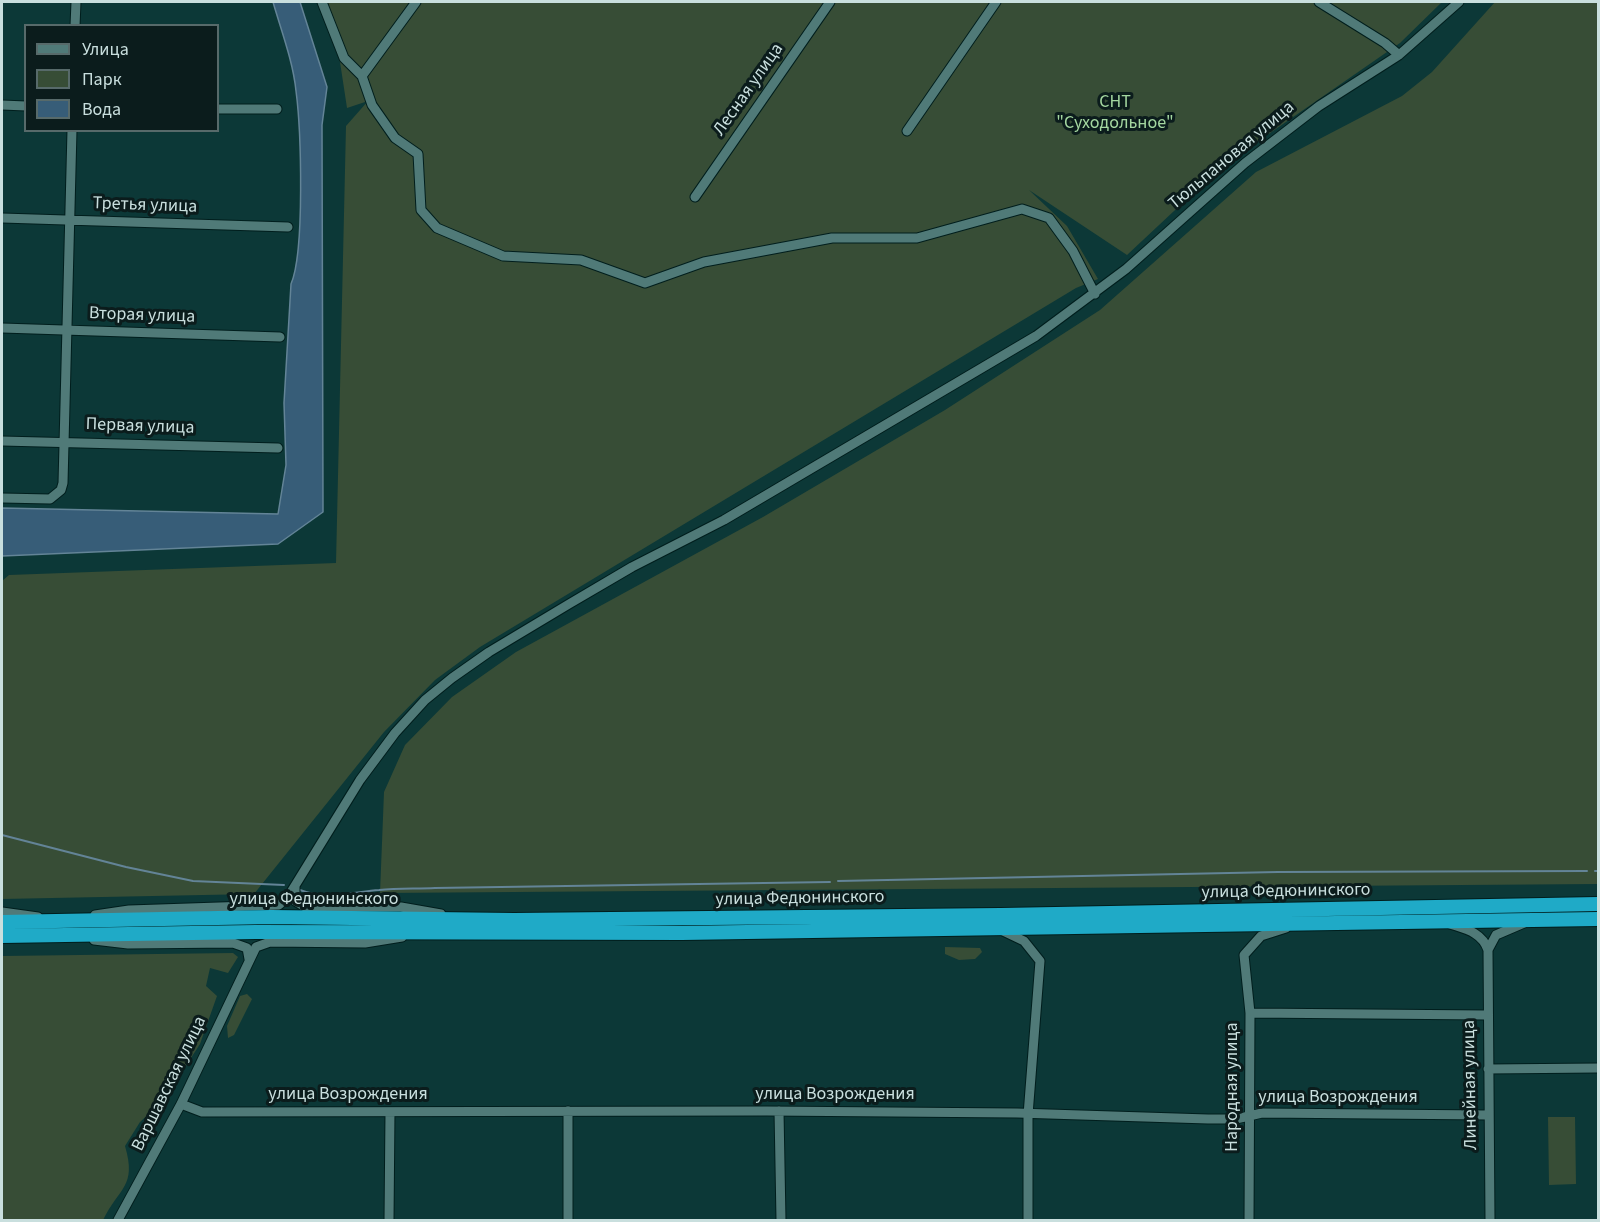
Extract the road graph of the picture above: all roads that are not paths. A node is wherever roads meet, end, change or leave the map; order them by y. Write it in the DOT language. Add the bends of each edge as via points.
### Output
graph roads {
  1 [pos="76,2"];
  2 [pos="322,2"];
  3 [pos="416,2"];
  4 [pos="830,2"];
  5 [pos="996,2"];
  6 [pos="1319,2"];
  7 [pos="1459,2"];
  8 [pos="75,24"];
  9 [pos="1399,55"];
  10 [pos="362,76"];
  11 [pos="2,105"];
  12 [pos="24,106"];
  13 [pos="219,109"];
  14 [pos="277,110"];
  15 [pos="72,132"];
  16 [pos="907,132"];
  17 [pos="695,197"];
  18 [pos="2,218"];
  19 [pos="70,219"];
  20 [pos="288,227"];
  21 [pos="1095,294"];
  22 [pos="2,328"];
  23 [pos="67,330"];
  24 [pos="280,336"];
  25 [pos="2,441"];
  26 [pos="63,442"];
  27 [pos="278,448"];
  28 [pos="2,498"];
  29 [pos="296,884"];
  30 [pos="1599,904"];
  31 [pos="2,912"];
  32 [pos="473,920"];
  33 [pos="1533,920"];
  34 [pos="1599,920"];
  35 [pos="2,922"];
  36 [pos="1443,922"];
  37 [pos="1302,924"];
  38 [pos="57,925"];
  39 [pos="999,929"];
  40 [pos="427,933"];
  41 [pos="2,936"];
  42 [pos="1488,950"];
  43 [pos="248,962"];
  44 [pos="1250,1013"];
  45 [pos="1487,1015"];
  46 [pos="1599,1068"];
  47 [pos="1488,1069"];
  48 [pos="181,1104"];
  49 [pos="568,1111"];
  50 [pos="780,1111"];
  51 [pos="390,1112"];
  52 [pos="1251,1114"];
  53 [pos="1028,1115"];
  54 [pos="1488,1115"];
  55 [pos="118,1221"];
  56 [pos="389,1221"];
  57 [pos="568,1221"];
  58 [pos="781,1221"];
  59 [pos="1028,1221"];
  60 [pos="1249,1221"];
  61 [pos="1490,1221"];
  1 -- 8 [label="street"];
  2 -- 10 [label="street" via="344,58"];
  3 -- 10 [label="street"];
  4 -- 17 [label="street, Лесная улица"];
  5 -- 16 [label="street"];
  6 -- 9 [label="street"];
  7 -- 9 [label="street, Тюльпановая улица"];
  9 -- 21 [label="street, Тюльпановая улица" via="1319,106 1245,163"];
  10 -- 21 [label="street" via="372,105 395,138 418,154 421,210 437,228 503,256 581,260 645,283 704,262 832,238 917,238 1022,210 1049,218 1073,251"];
  11 -- 12 [label="street"];
  13 -- 14 [label="street"];
  15 -- 19 [label="street"];
  18 -- 19 [label="street, Третья улица"];
  19 -- 20 [label="street, Третья улица"];
  19 -- 23 [label="street"];
  21 -- 29 [label="street, Тюльпановая улица" via="1036,336 914,409 724,520 568,604 452,678 395,733 360,780"];
  22 -- 23 [label="street, Вторая улица"];
  23 -- 24 [label="street, Вторая улица"];
  23 -- 26 [label="street"];
  25 -- 26 [label="street, Первая улица"];
  26 -- 27 [label="street, Первая улица"];
  26 -- 28 [label="street" via="63,483 56,496"];
  29 -- 32 [label="street" via="294,898 304,907 401,908"];
  29 -- 38 [label="street, Тюльпановая улица" via="284,902 275,907 129,910"];
  30 -- 32 [label="highway, улица Федюнинского"];
  31 -- 38 [label="street"];
  32 -- 38 [label="highway, улица Федюнинского" via="271,917"];
  33 -- 34 [label="highway, улица Федюнинского"];
  33 -- 36 [label="highway, улица Федюнинского"];
  33 -- 42 [label="street" via="1499,933"];
  35 -- 38 [label="highway, улица Федюнинского"];
  36 -- 37 [label="highway, улица Федюнинского"];
  36 -- 42 [label="street" via="1474,932"];
  37 -- 39 [label="highway, улица Федюнинского"];
  37 -- 44 [label="street, Народная улица" via="1261,936 1244,955"];
  38 -- 40 [label="highway, улица Федюнинского"];
  38 -- 41 [label="highway, улица Федюнинского"];
  38 -- 43 [label="street" via="128,944 233,943 247,948"];
  39 -- 40 [label="highway, улица Федюнинского"];
  39 -- 53 [label="street" via="1024,941 1040,961"];
  40 -- 43 [label="street, Варшавская улица" via="365,943 266,942 256,947"];
  42 -- 45 [label="street, Линейная улица"];
  43 -- 48 [label="street, Варшавская улица"];
  44 -- 45 [label="street"];
  44 -- 52 [label="street, Народная улица"];
  45 -- 47 [label="street, Линейная улица"];
  46 -- 47 [label="street"];
  47 -- 54 [label="street, Линейная улица"];
  48 -- 51 [label="street, улица Возрождения" via="202,1112"];
  48 -- 55 [label="street, Варшавская улица"];
  49 -- 50 [label="street, улица Возрождения"];
  49 -- 51 [label="street, улица Возрождения"];
  49 -- 57 [label="street"];
  50 -- 53 [label="street, улица Возрождения"];
  50 -- 58 [label="street"];
  51 -- 56 [label="street"];
  52 -- 53 [label="street, улица Возрождения" via="1227,1119"];
  52 -- 54 [label="street, улица Возрождения"];
  52 -- 60 [label="street, Народная улица"];
  53 -- 59 [label="street"];
  54 -- 61 [label="street, Линейная улица"];
}
